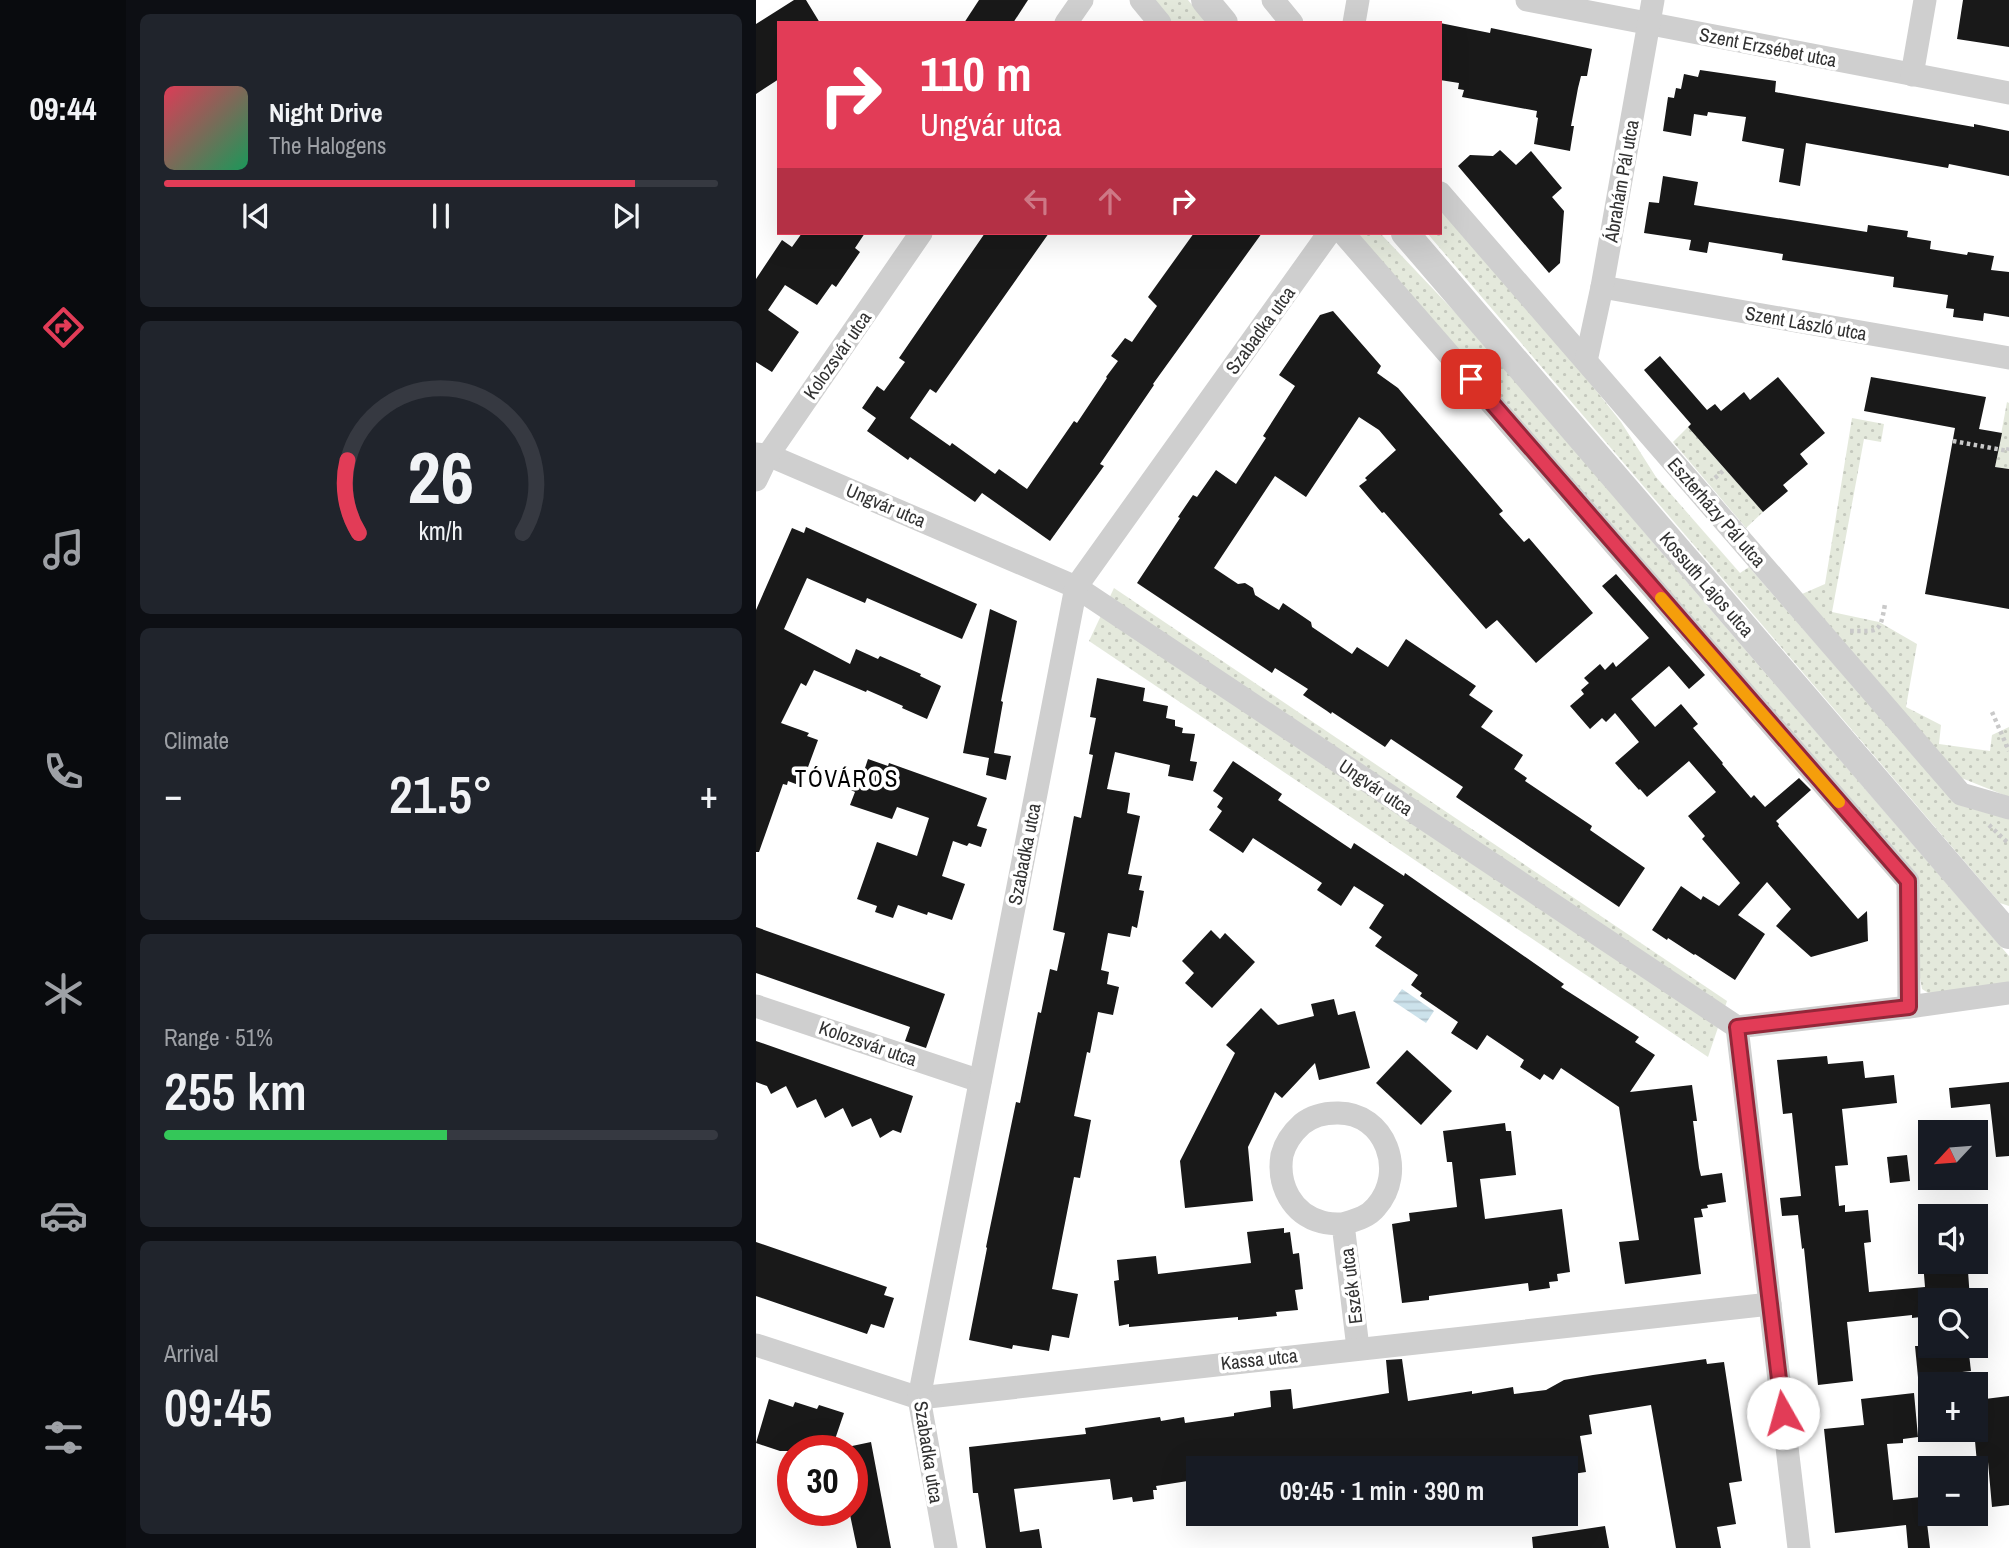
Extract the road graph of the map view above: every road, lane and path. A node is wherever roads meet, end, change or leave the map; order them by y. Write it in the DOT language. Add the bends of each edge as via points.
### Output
graph roads {
  1 [pos="1082,0"];
  2 [pos="1140,0"];
  3 [pos="1205,0"];
  4 [pos="1273,0"];
  5 [pos="1358,0"];
  6 [pos="1527,0"];
  7 [pos="1653,0"];
  8 [pos="1925,0"];
  9 [pos="1067,21"];
  10 [pos="1158,21"];
  11 [pos="1222,21"];
  12 [pos="1290,21"];
  13 [pos="1354,21"];
  14 [pos="1649,24"];
  15 [pos="1912,75"];
  16 [pos="2009,93"];
  17 [pos="1442,195"];
  18 [pos="920,235"];
  19 [pos="1328,235"];
  20 [pos="1345,235"];
  21 [pos="1407,235"];
  22 [pos="1602,287"];
  23 [pos="2009,358"];
  24 [pos="1586,361"];
  25 [pos="1953,441"];
  26 [pos="2009,445"];
  27 [pos="762,454"];
  28 [pos="756,480"];
  29 [pos="1076,587"];
  30 [pos="1885,604"];
  31 [pos="1840,630"];
  32 [pos="1992,712"];
  33 [pos="2009,751"];
  34 [pos="2009,808"];
  35 [pos="2009,935"];
  36 [pos="2009,993"];
  37 [pos="756,1006"];
  38 [pos="1909,1007"];
  39 [pos="1737,1027"];
  40 [pos="980,1081"];
  41 [pos="1343,1224"];
  42 [pos="1770,1304"];
  43 [pos="756,1345"];
  44 [pos="1358,1348"];
  45 [pos="919,1398"];
  46 [pos="946,1548"];
  47 [pos="1799,1548"];
  1 -- 9 [label="street"];
  2 -- 10 [label="street"];
  3 -- 11 [label="street"];
  4 -- 12 [label="street"];
  5 -- 13 [label="street"];
  6 -- 14 [label="street, Szent Erzsébet utca"];
  7 -- 14 [label="street, Ábrahám Pál utca"];
  8 -- 15 [label="street"];
  14 -- 15 [label="street, Szent Erzsébet utca"];
  14 -- 22 [label="street, Ábrahám Pál utca"];
  15 -- 16 [label="street, Szent Erzsébet utca"];
  17 -- 24 [label="street, Eszterházy Pál utca"];
  18 -- 27 [label="street, Kolozsvár utca"];
  19 -- 29 [label="street, Szabadka utca"];
  20 -- 38 [label="street" via="1908,881"];
  21 -- 35 [label="street, Kossuth Lajos utca"];
  22 -- 23 [label="street, Szent László utca"];
  22 -- 24 [label="street, Ábrahám Pál utca"];
  24 -- 34 [label="street, Eszterházy Pál utca" via="1961,794"];
  25 -- 26 [label="path" via="2008,451"];
  27 -- 28 [label="street, Kolozsvár utca"];
  27 -- 29 [label="street, Ungvár utca"];
  29 -- 39 [label="street, Ungvár utca"];
  29 -- 40 [label="street, Szabadka utca"];
  30 -- 31 [label="path" via="1882,623 1874,631"];
  32 -- 33 [label="path"];
  36 -- 38 [label="street"];
  37 -- 40 [label="street, Kolozsvár utca"];
  38 -- 39 [label="street"];
  39 -- 42 [label="street"];
  40 -- 45 [label="street, Szabadka utca"];
  41 -- 41 [label="street, Eszék utca" via="1375,1209 1386,1195 1392,1160 1375,1128 1361,1118 1326,1113 1293,1132 1280,1167 1283,1186 1299,1210 1324,1223"];
  41 -- 44 [label="street, Eszék utca"];
  42 -- 44 [label="street, Kassa utca"];
  42 -- 47 [label="street"];
  43 -- 45 [label="street, Kassa utca"];
  44 -- 45 [label="street, Kassa utca"];
  45 -- 46 [label="street, Szabadka utca"];
}
